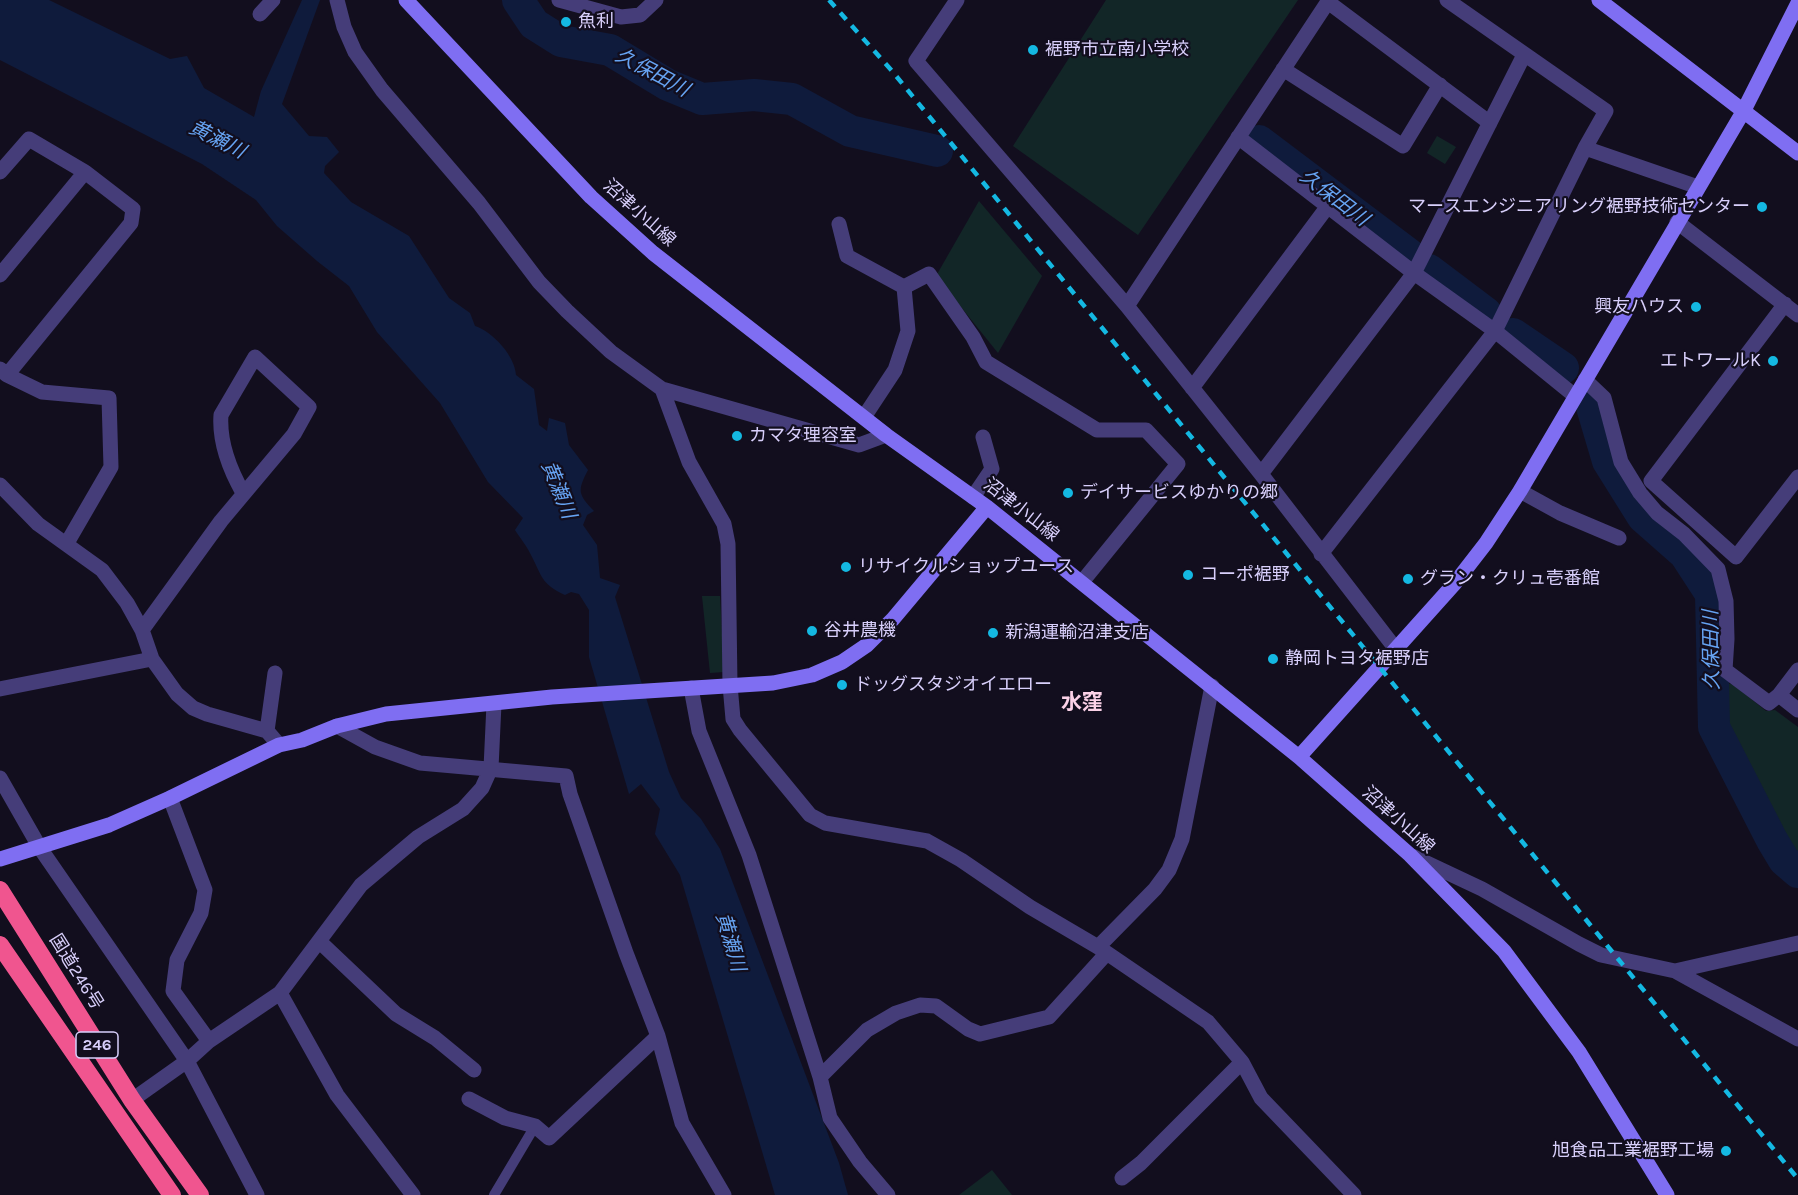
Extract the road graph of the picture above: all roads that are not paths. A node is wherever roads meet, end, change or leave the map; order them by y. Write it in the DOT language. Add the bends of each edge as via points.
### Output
graph roads {
  1 [pos="273,0"];
  2 [pos="337,0"];
  3 [pos="406,0"];
  4 [pos="559,0"];
  5 [pos="656,0"];
  6 [pos="957,0"];
  7 [pos="1448,0"];
  8 [pos="1599,0"];
  9 [pos="1328,1"];
  10 [pos="1798,3"];
  11 [pos="260,14"];
  12 [pos="1524,55"];
  13 [pos="1283,69"];
  14 [pos="1440,85"];
  15 [pos="1743,112"];
  16 [pos="1490,123"];
  17 [pos="1238,137"];
  18 [pos="1585,147"];
  19 [pos="1798,153"];
  20 [pos="0,172"];
  21 [pos="85,172"];
  22 [pos="1698,187"];
  23 [pos="1328,206"];
  24 [pos="1677,222"];
  25 [pos="839,224"];
  26 [pos="1414,273"];
  27 [pos="0,275"];
  28 [pos="904,287"];
  29 [pos="1785,304"];
  30 [pos="1126,306"];
  31 [pos="1798,315"];
  32 [pos="1495,331"];
  33 [pos="3,372"];
  34 [pos="1585,380"];
  35 [pos="1192,388"];
  36 [pos="662,389"];
  37 [pos="1575,396"];
  38 [pos="864,417"];
  39 [pos="886,435"];
  40 [pos="983,437"];
  41 [pos="1261,474"];
  42 [pos="1798,477"];
  43 [pos="1651,481"];
  44 [pos="0,485"];
  45 [pos="1520,491"];
  46 [pos="243,493"];
  47 [pos="1640,493"];
  48 [pos="973,497"];
  49 [pos="987,507"];
  50 [pos="1619,538"];
  51 [pos="67,543"];
  52 [pos="1321,554"];
  53 [pos="1082,582"];
  54 [pos="142,630"];
  55 [pos="1395,648"];
  56 [pos="152,659"];
  57 [pos="1798,670"];
  58 [pos="275,673"];
  59 [pos="730,685"];
  60 [pos="1212,686"];
  61 [pos="0,689"];
  62 [pos="687,689"];
  63 [pos="1779,695"];
  64 [pos="494,704"];
  65 [pos="1798,710"];
  66 [pos="337,726"];
  67 [pos="267,731"];
  68 [pos="279,745"];
  69 [pos="1299,757"];
  70 [pos="491,768"];
  71 [pos="0,778"];
  72 [pos="170,798"];
  73 [pos="40,848"];
  74 [pos="1410,855"];
  75 [pos="0,859"];
  76 [pos="0,890"];
  77 [pos="320,942"];
  78 [pos="1798,944"];
  79 [pos="0,945"];
  80 [pos="1102,950"];
  81 [pos="1676,971"];
  82 [pos="280,993"];
  83 [pos="658,1036"];
  84 [pos="1798,1039"];
  85 [pos="209,1041"];
  86 [pos="187,1061"];
  87 [pos="1242,1062"];
  88 [pos="474,1070"];
  89 [pos="820,1077"];
  90 [pos="469,1099"];
  91 [pos="132,1100"];
  92 [pos="535,1126"];
  93 [pos="1122,1178"];
  94 [pos="172,1195"];
  95 [pos="200,1195"];
  96 [pos="257,1195"];
  97 [pos="413,1195"];
  98 [pos="494,1195"];
  99 [pos="724,1195"];
  100 [pos="888,1195"];
  101 [pos="1354,1195"];
  102 [pos="1667,1195"];
  1 -- 11 [label="street"];
  2 -- 36 [label="street" via="355,52 375,81 479,203 539,282 611,352"];
  3 -- 38 [label="street, 沼津小山線" via="591,197 653,253"];
  4 -- 5 [label="street" via="621,17 640,15"];
  6 -- 30 [label="street" via="916,61"];
  7 -- 12 [label="street"];
  8 -- 15 [label="street"];
  9 -- 13 [label="street"];
  9 -- 14 [label="street"];
  10 -- 15 [label="street"];
  12 -- 16 [label="street"];
  12 -- 18 [label="street" via="1606,111"];
  13 -- 14 [label="street" via="1404,146"];
  13 -- 17 [label="street"];
  14 -- 16 [label="street"];
  15 -- 19 [label="street"];
  15 -- 22 [label="street"];
  16 -- 26 [label="street"];
  17 -- 23 [label="street"];
  17 -- 30 [label="street"];
  18 -- 22 [label="street"];
  18 -- 32 [label="street"];
  20 -- 21 [label="street" via="29,139"];
  21 -- 27 [label="street"];
  21 -- 33 [label="street" via="133,209 131,223"];
  22 -- 24 [label="street"];
  23 -- 26 [label="street"];
  23 -- 35 [label="street"];
  24 -- 29 [label="street"];
  24 -- 34 [label="street"];
  25 -- 28 [label="street" via="848,256"];
  26 -- 32 [label="street"];
  26 -- 41 [label="street"];
  28 -- 38 [label="street" via="908,331 895,370"];
  28 -- 53 [label="street" via="929,274 986,362 1097,430 1146,430 1178,464"];
  29 -- 31 [label="street"];
  29 -- 43 [label="street"];
  30 -- 35 [label="street"];
  32 -- 37 [label="street"];
  32 -- 52 [label="street"];
  33 -- 51 [label="street" via="42,392 109,398 111,467"];
  34 -- 37 [label="street"];
  34 -- 47 [label="street" via="1604,398 1621,462"];
  35 -- 41 [label="street"];
  36 -- 39 [label="street" via="859,445"];
  36 -- 59 [label="street" via="689,462 724,524 728,544"];
  37 -- 45 [label="street"];
  38 -- 39 [label="street, 沼津小山線"];
  39 -- 48 [label="street, 沼津小山線"];
  40 -- 48 [label="street" via="992,469"];
  41 -- 52 [label="street"];
  42 -- 43 [label="street" via="1736,557"];
  43 -- 47 [label="street"];
  44 -- 51 [label="street" via="38,524"];
  45 -- 50 [label="street"];
  45 -- 55 [label="street" via="1455,583"];
  46 -- 46 [label="street" via="294,434 309,407 255,357 227,402 220,425 231,472"];
  46 -- 54 [label="street"];
  47 -- 63 [label="street" via="1718,569 1726,601 1725,670 1768,703"];
  48 -- 49 [label="street, 沼津小山線"];
  49 -- 53 [label="street, 沼津小山線"];
  49 -- 59 [label="street" via="867,645 812,675 774,683"];
  51 -- 54 [label="street" via="102,570"];
  52 -- 55 [label="street"];
  53 -- 60 [label="street, 沼津小山線"];
  54 -- 56 [label="street"];
  55 -- 69 [label="street"];
  56 -- 61 [label="street"];
  56 -- 67 [label="street" via="192,708"];
  57 -- 63 [label="street"];
  58 -- 67 [label="street"];
  59 -- 62 [label="street"];
  59 -- 80 [label="street" via="733,718 810,815 825,823 927,842"];
  60 -- 69 [label="street, 沼津小山線"];
  60 -- 80 [label="street" via="1182,839 1155,889"];
  62 -- 64 [label="street"];
  62 -- 89 [label="street" via="699,730 749,855"];
  63 -- 65 [label="street"];
  64 -- 66 [label="street" via="386,714"];
  64 -- 70 [label="street"];
  66 -- 68 [label="street"];
  66 -- 70 [label="street" via="375,747 420,763"];
  67 -- 68 [label="street"];
  68 -- 72 [label="street"];
  69 -- 74 [label="street, 沼津小山線"];
  70 -- 77 [label="street" via="482,788 463,809 418,837 361,885"];
  70 -- 83 [label="street" via="566,776"];
  71 -- 73 [label="street"];
  72 -- 73 [label="street" via="109,825"];
  72 -- 85 [label="street" via="205,890 201,913 177,960 173,991"];
  73 -- 75 [label="street"];
  73 -- 86 [label="street"];
  74 -- 81 [label="street" via="1482,889 1600,955"];
  74 -- 102 [label="street, 沼津小山線" via="1504,951 1579,1052"];
  76 -- 91 [label="highway, 国道246号 / 246"];
  77 -- 82 [label="street"];
  77 -- 88 [label="street" via="396,1014 435,1038"];
  78 -- 81 [label="street"];
  79 -- 94 [label="highway, 246"];
  80 -- 87 [label="street" via="1208,1022"];
  80 -- 89 [label="street" via="1049,1017 980,1034 936,1006 920,1005 896,1013 867,1030"];
  81 -- 84 [label="street"];
  82 -- 85 [label="street"];
  82 -- 97 [label="street" via="338,1095"];
  83 -- 92 [label="street" via="549,1138"];
  83 -- 99 [label="street" via="682,1123"];
  85 -- 86 [label="street"];
  86 -- 91 [label="street"];
  86 -- 96 [label="street"];
  87 -- 93 [label="street"];
  87 -- 101 [label="street" via="1261,1098"];
  89 -- 100 [label="street" via="830,1118"];
  90 -- 92 [label="street" via="505,1118"];
  91 -- 95 [label="highway, 国道246号 / 246"];
  92 -- 98 [label="lane"];
}
